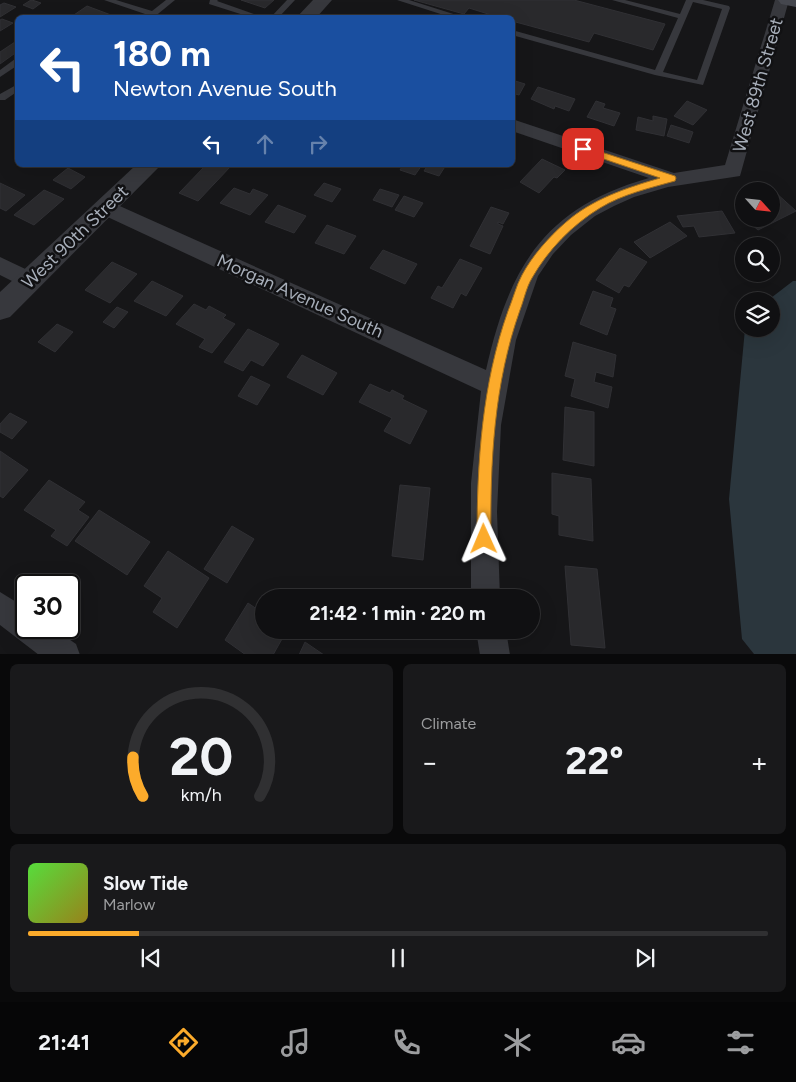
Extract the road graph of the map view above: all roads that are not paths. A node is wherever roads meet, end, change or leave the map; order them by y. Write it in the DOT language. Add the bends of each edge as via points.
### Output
graph roads {
  1 [pos="108,0"];
  2 [pos="171,0"];
  3 [pos="214,0"];
  4 [pos="291,0"];
  5 [pos="323,0"];
  6 [pos="401,0"];
  7 [pos="616,0"];
  8 [pos="690,0"];
  9 [pos="694,0"];
  10 [pos="766,0"];
  11 [pos="775,0"];
  12 [pos="782,0"];
  13 [pos="787,0"];
  14 [pos="796,2"];
  15 [pos="147,15"];
  16 [pos="151,15"];
  17 [pos="253,15"];
  18 [pos="276,15"];
  19 [pos="308,15"];
  20 [pos="452,15"];
  21 [pos="683,16"];
  22 [pos="515,33"];
  23 [pos="15,63"];
  24 [pos="658,73"];
  25 [pos="0,74"];
  26 [pos="15,89"];
  27 [pos="0,98"];
  28 [pos="515,127"];
  29 [pos="148,167"];
  30 [pos="672,178"];
  31 [pos="106,208"];
  32 [pos="0,265"];
  33 [pos="30,280"];
  34 [pos="0,309"];
  35 [pos="494,385"];
  36 [pos="486,589"];
  37 [pos="0,607"];
  38 [pos="15,618"];
  39 [pos="44,639"];
  40 [pos="492,639"];
  41 [pos="65,654"];
  42 [pos="495,654"];
  1 -- 15 [label="lane"];
  2 -- 16 [label="lane"];
  3 -- 17 [label="lane" via="212,2"];
  4 -- 18 [label="lane"];
  5 -- 19 [label="street"];
  6 -- 20 [label="lane"];
  7 -- 21 [label="lane"];
  8 -- 21 [label="lane"];
  9 -- 24 [label="lane" via="726,8 700,83"];
  10 -- 11 [label="main road"];
  12 -- 30 [label="street, West 89th Street" via="734,171"];
  13 -- 14 [label="main road"];
  21 -- 24 [label="lane"];
  22 -- 24 [label="lane"];
  23 -- 25 [label="lane"];
  26 -- 27 [label="lane"];
  28 -- 30 [label="street"];
  29 -- 31 [label="street, West 90th Street"];
  30 -- 35 [label="street, West 89th Street" via="597,205 569,225 546,249 526,278 505,336"];
  31 -- 33 [label="street, West 90th Street"];
  31 -- 35 [label="street, Morgan Avenue South"];
  32 -- 33 [label="street"];
  33 -- 34 [label="street, West 90th Street"];
  35 -- 36 [label="street, West 89th Street" via="484,488"];
  37 -- 38 [label="street"];
  39 -- 41 [label="street"];
  40 -- 42 [label="street"];
}
